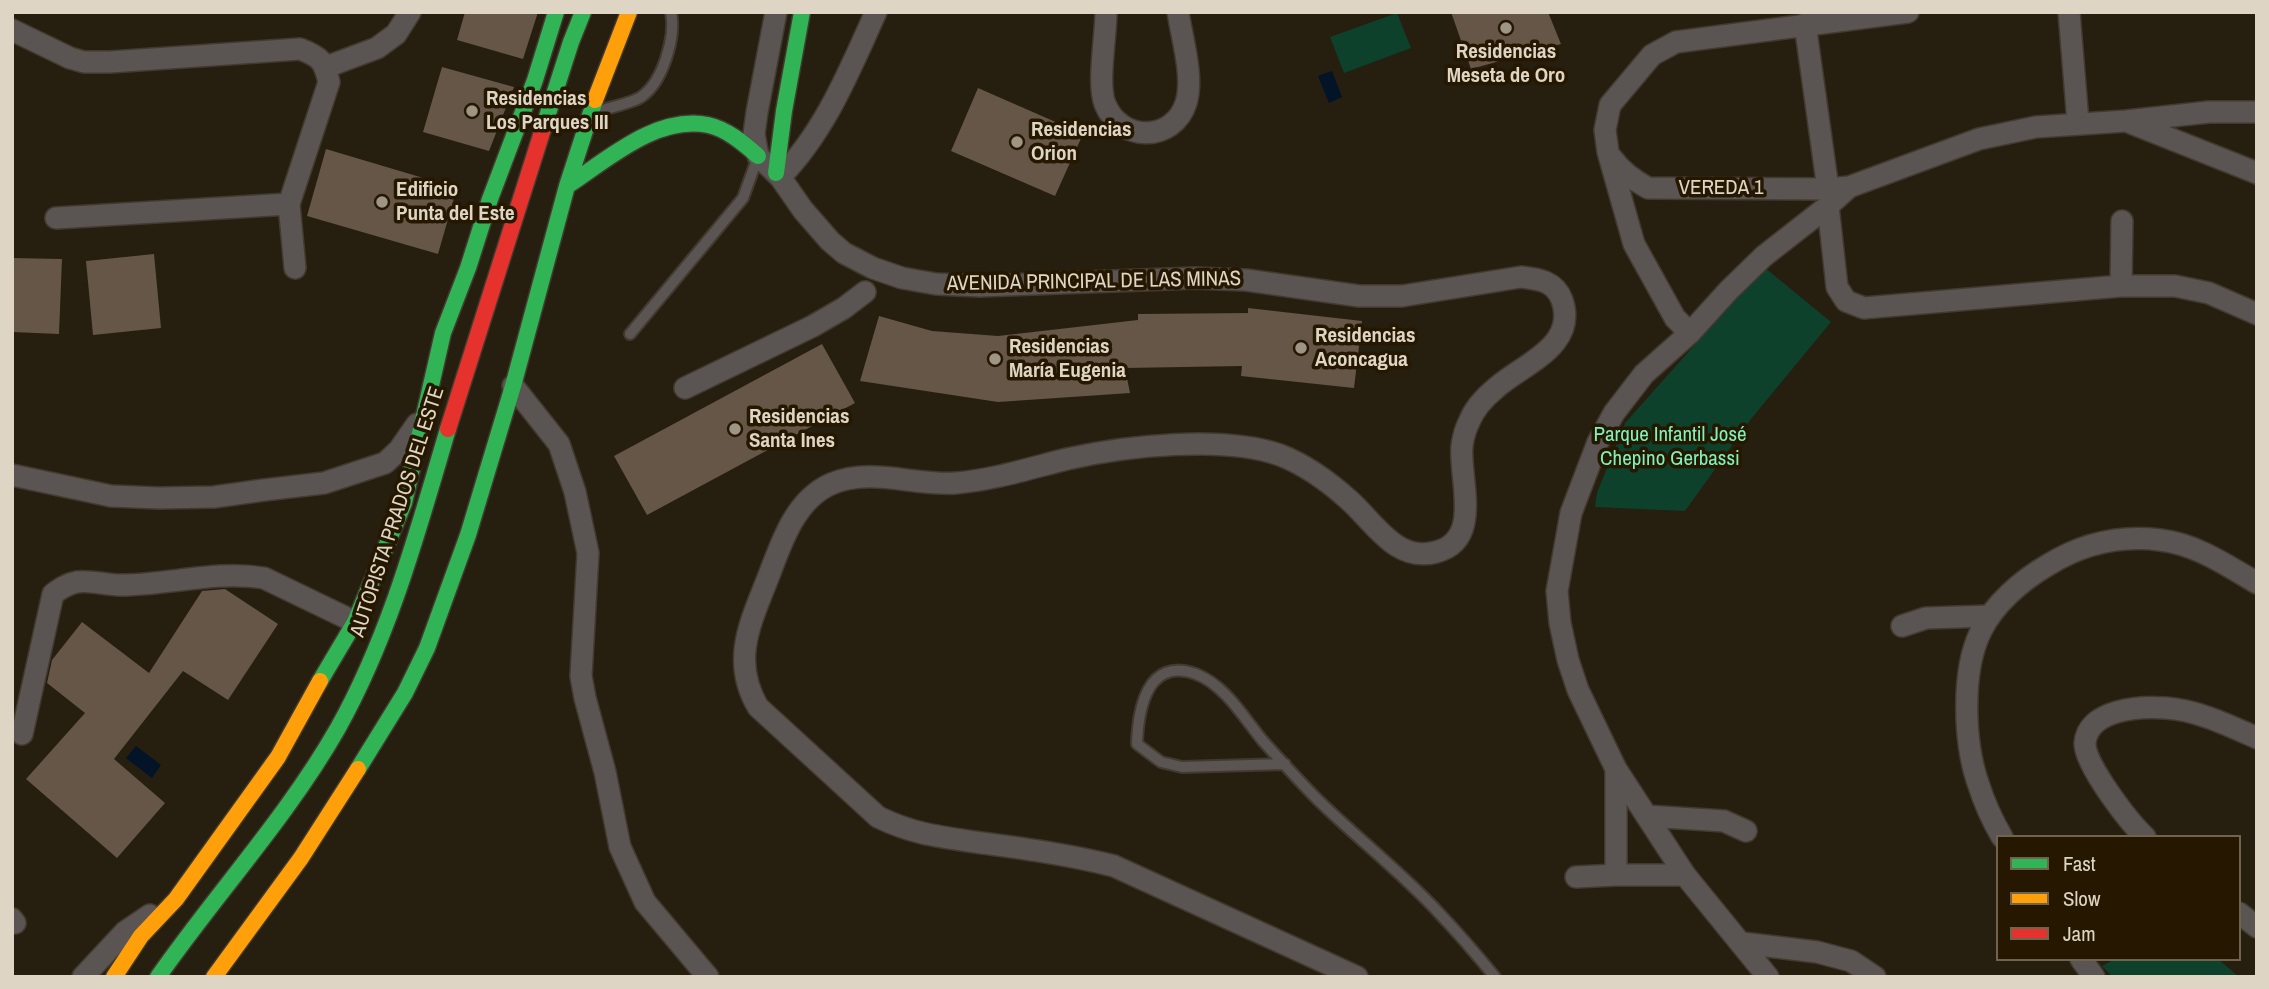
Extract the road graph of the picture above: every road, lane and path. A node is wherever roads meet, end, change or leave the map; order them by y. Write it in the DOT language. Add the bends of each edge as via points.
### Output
graph roads {
  1 [pos="410,12"];
  2 [pos="556,12"];
  3 [pos="583,12"];
  4 [pos="629,12"];
  5 [pos="671,12"];
  6 [pos="776,12"];
  7 [pos="802,12"];
  8 [pos="876,12"];
  9 [pos="1107,12"];
  10 [pos="1178,12"];
  11 [pos="1908,12"];
  12 [pos="2069,12"];
  13 [pos="1805,24"];
  14 [pos="12,30"];
  15 [pos="326,67"];
  16 [pos="2257,112"];
  17 [pos="590,114"];
  18 [pos="2126,121"];
  19 [pos="2078,122"];
  20 [pos="1608,152"];
  21 [pos="758,156"];
  22 [pos="2257,173"];
  23 [pos="778,175"];
  24 [pos="568,186"];
  25 [pos="1835,194"];
  26 [pos="289,204"];
  27 [pos="56,218"];
  28 [pos="2122,221"];
  29 [pos="295,268"];
  30 [pos="2121,286"];
  31 [pos="865,292"];
  32 [pos="2257,314"];
  33 [pos="1690,333"];
  34 [pos="630,334"];
  35 [pos="513,386"];
  36 [pos="685,388"];
  37 [pos="422,417"];
  38 [pos="353,474"];
  39 [pos="12,475"];
  40 [pos="404,503"];
  41 [pos="2257,583"];
  42 [pos="1990,616"];
  43 [pos="355,622"];
  44 [pos="1902,626"];
  45 [pos="22,734"];
  46 [pos="2257,738"];
  47 [pos="1285,764"];
  48 [pos="1616,769"];
  49 [pos="1647,816"];
  50 [pos="1746,831"];
  51 [pos="2001,835"];
  52 [pos="2143,835"];
  53 [pos="1616,875"];
  54 [pos="1685,875"];
  55 [pos="1576,877"];
  56 [pos="176,899"];
  57 [pos="2241,915"];
  58 [pos="2257,927"];
  59 [pos="1742,943"];
  60 [pos="2082,961"];
  61 [pos="83,977"];
  62 [pos="114,977"];
  63 [pos="158,977"];
  64 [pos="214,977"];
  65 [pos="708,977"];
  66 [pos="1357,977"];
  67 [pos="1495,977"];
  68 [pos="1768,977"];
  69 [pos="1875,977"];
  70 [pos="2094,977"];
  1 -- 15 [label="street" via="396,34 377,48"];
  2 -- 37 [label="main road" via="443,333"];
  3 -- 63 [label="main road, AUTOPISTA PRADOS DEL ESTE" via="376,650 307,779"];
  4 -- 17 [label="main road"];
  5 -- 17 [label="lane" via="670,49 658,78 641,97"];
  6 -- 21 [label="street" via="754,134"];
  7 -- 23 [label="main road"];
  8 -- 23 [label="street" via="801,156"];
  9 -- 10 [label="street" via="1105,103 1116,122 1148,133 1179,120 1186,102 1190,85"];
  11 -- 13 [label="street"];
  12 -- 19 [label="street"];
  13 -- 20 [label="street" via="1676,42 1652,55 1610,105 1605,130"];
  13 -- 25 [label="street"];
  14 -- 15 [label="street" via="84,62 300,49 317,55"];
  15 -- 26 [label="street" via="329,82"];
  16 -- 18 [label="street"];
  17 -- 24 [label="main road"];
  18 -- 19 [label="street"];
  18 -- 22 [label="street"];
  19 -- 25 [label="street" via="1979,139"];
  20 -- 25 [label="street, VEREDA 1" via="1619,168 1648,188"];
  20 -- 33 [label="street" via="1634,244 1675,318"];
  21 -- 23 [label="street, AVENIDA PRINCIPAL DE LAS MINAS"];
  21 -- 24 [label="main road" via="708,125 673,127 641,138"];
  21 -- 34 [label="lane" via="743,198"];
  23 -- 66 [label="street, AVENIDA PRINCIPAL DE LAS MINAS" via="803,211 844,253 902,278 936,284 1246,279 1359,296 1402,296 1521,277 1554,285 1565,312 1556,341 1496,387 1465,430 1466,515 1455,541 1445,549 1417,554 1403,550 1328,482 1279,455 1254,450 1194,445 1112,449 960,483 864,476 827,485 800,510 778,551 745,640 744,676 758,707 878,817 929,836 1114,866"];
  24 -- 35 [label="main road"];
  25 -- 30 [label="street" via="1838,287 1846,301 1864,308"];
  25 -- 33 [label="street" via="1764,256"];
  26 -- 27 [label="street"];
  26 -- 29 [label="street"];
  28 -- 30 [label="street"];
  30 -- 32 [label="street" via="2175,286 2208,293"];
  31 -- 36 [label="street" via="813,326"];
  33 -- 48 [label="street" via="1644,374 1614,413 1584,475 1562,552 1557,591 1568,660 1591,721"];
  35 -- 64 [label="main road" via="468,535 427,648 405,692 300,858"];
  35 -- 65 [label="street" via="559,444 575,492 588,552 581,676 620,847 645,902"];
  37 -- 38 [label="street" via="394,456"];
  37 -- 40 [label="main road"];
  38 -- 39 [label="street" via="276,489 159,498 111,496"];
  38 -- 40 [label="street" via="380,473 394,478"];
  40 -- 43 [label="main road"];
  41 -- 42 [label="street" via="2193,547 2160,540 2103,542 2064,555 2036,572"];
  42 -- 44 [label="street" via="1926,618"];
  42 -- 51 [label="street" via="1972,661 1969,744 1977,782"];
  43 -- 45 [label="street" via="264,578 248,575 63,586 53,594"];
  43 -- 56 [label="main road" via="278,757"];
  46 -- 52 [label="street" via="2168,708 2125,709 2096,724 2085,743 2087,757 2129,822"];
  47 -- 47 [label="lane" via="1216,686 1196,674 1169,673 1157,677 1148,689 1140,708 1137,744 1161,762 1182,767"];
  47 -- 67 [label="lane" via="1438,912"];
  48 -- 49 [label="street"];
  48 -- 53 [label="street"];
  49 -- 50 [label="street" via="1724,821"];
  49 -- 54 [label="street"];
  53 -- 54 [label="street"];
  53 -- 55 [label="street"];
  54 -- 59 [label="street"];
  56 -- 61 [label="street" via="125,932"];
  56 -- 62 [label="main road" via="141,936"];
  57 -- 58 [label="street"];
  59 -- 68 [label="street"];
  59 -- 69 [label="street" via="1817,952 1851,961"];
  60 -- 70 [label="street"];
}
